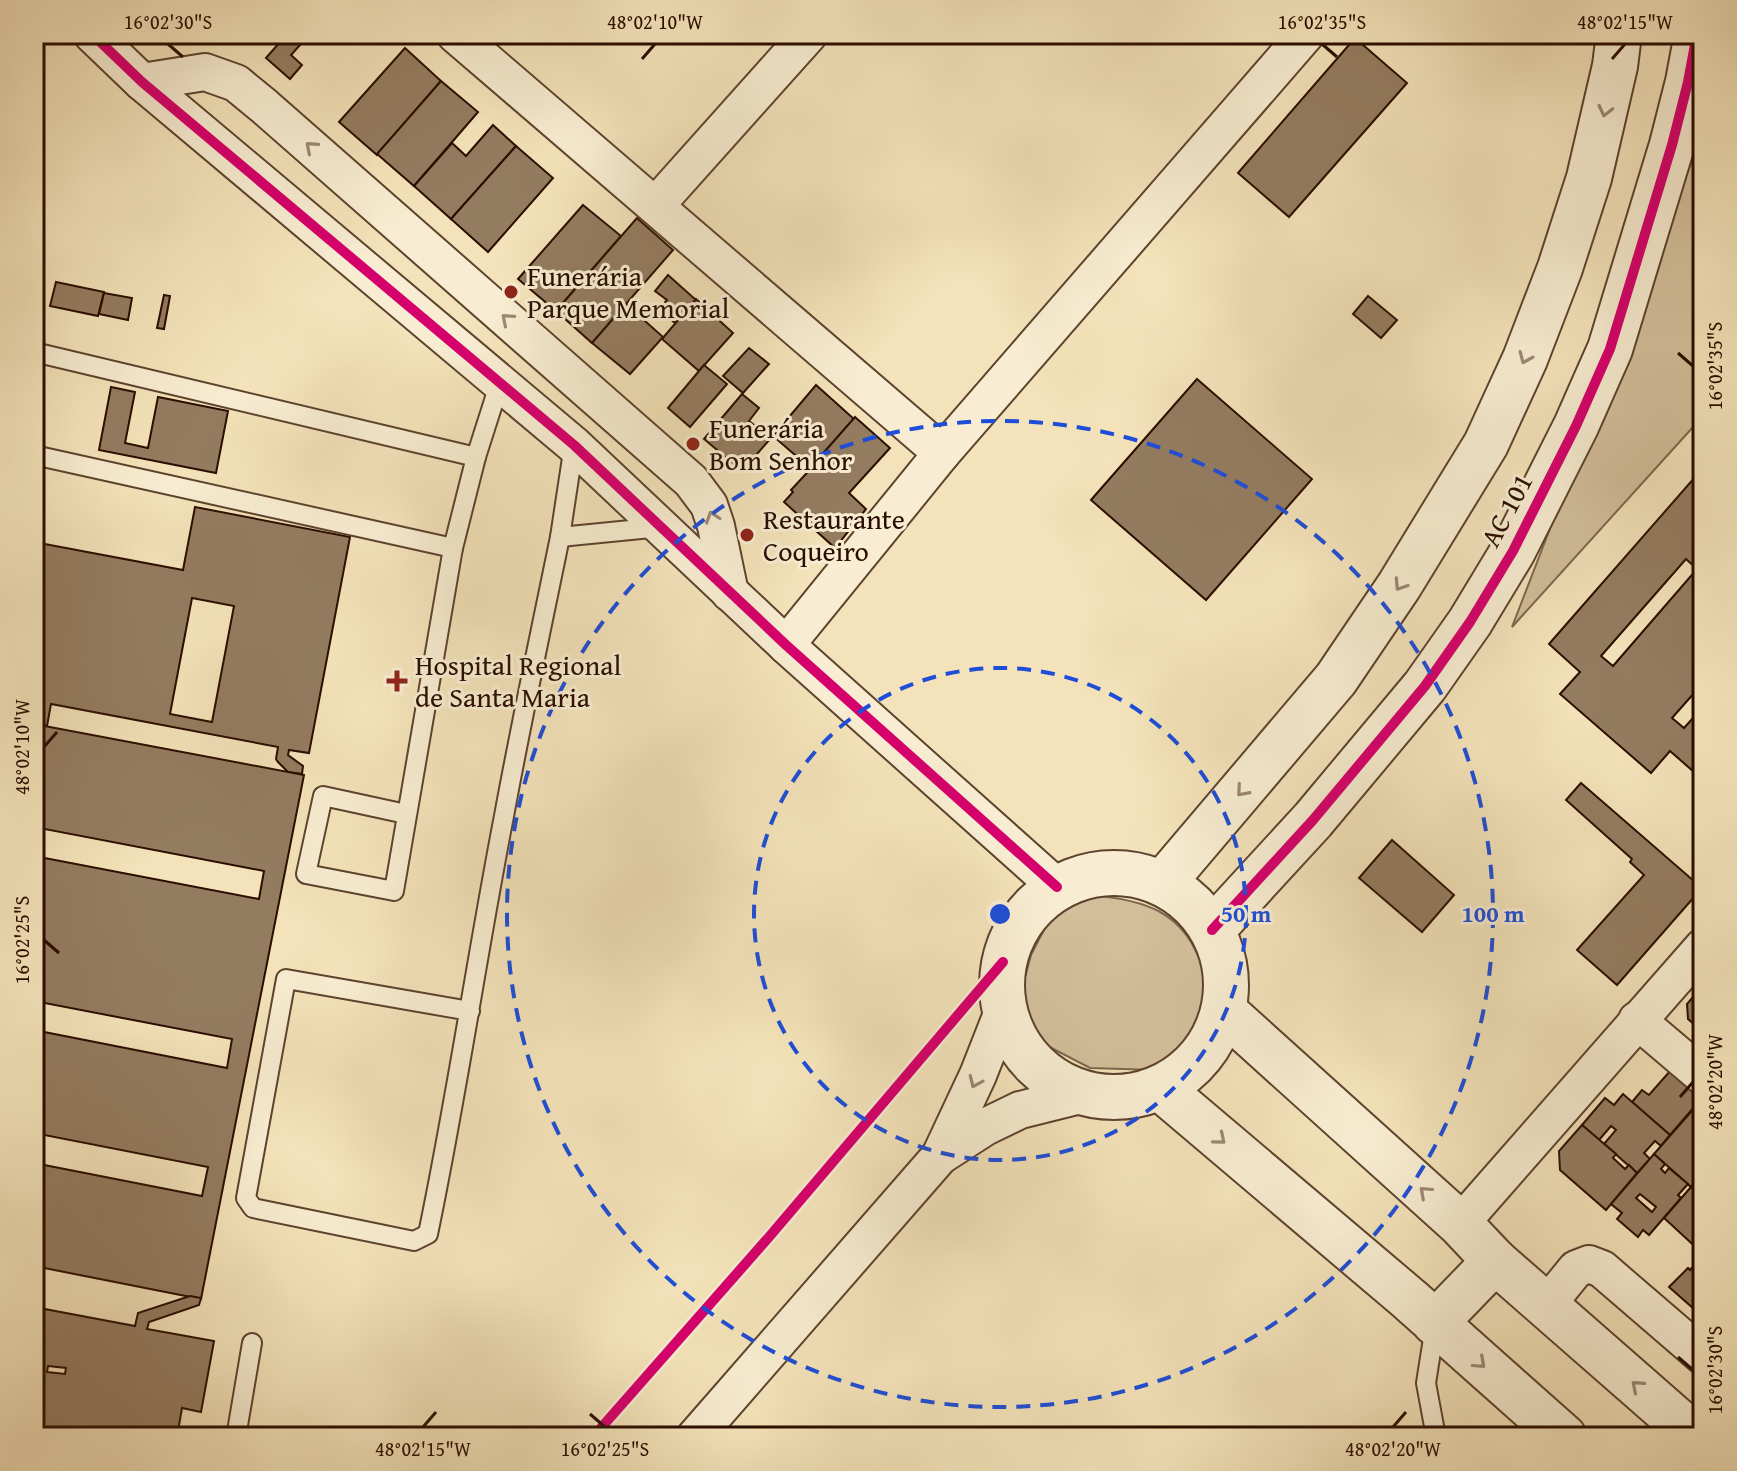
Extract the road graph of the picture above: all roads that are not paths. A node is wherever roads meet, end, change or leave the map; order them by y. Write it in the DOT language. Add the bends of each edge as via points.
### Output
graph roads {
  1 [pos="92,34"];
  2 [pos="455,34"];
  3 [pos="809,34"];
  4 [pos="1306,34"];
  5 [pos="1619,34"];
  6 [pos="1697,34"];
  7 [pos="142,82"];
  8 [pos="1589,178"];
  9 [pos="1655,199"];
  10 [pos="656,205"];
  11 [pos="34,352"];
  12 [pos="499,385"];
  13 [pos="574,445"];
  14 [pos="942,453"];
  15 [pos="34,455"];
  16 [pos="476,457"];
  17 [pos="661,527"];
  18 [pos="560,537"];
  19 [pos="453,548"];
  20 [pos="730,593"];
  21 [pos="786,645"];
  22 [pos="406,814"];
  23 [pos="1163,883"];
  24 [pos="1057,887"];
  25 [pos="1212,930"];
  26 [pos="1703,947"];
  27 [pos="1004,1009"];
  28 [pos="470,1011"];
  29 [pos="1224,1011"];
  30 [pos="1637,1020"];
  31 [pos="1703,1076"];
  32 [pos="1160,1088"];
  33 [pos="1084,1094"];
  34 [pos="940,1156"];
  35 [pos="1460,1224"];
  36 [pos="1495,1261"];
  37 [pos="1546,1306"];
  38 [pos="1435,1323"];
  39 [pos="252,1343"];
  40 [pos="1703,1356"];
  41 [pos="236,1437"];
  42 [pos="695,1437"];
  43 [pos="1436,1437"];
  44 [pos="1564,1437"];
  45 [pos="1696,1437"];
  1 -- 7 [label="street"];
  2 -- 10 [label="street"];
  3 -- 10 [label="street"];
  4 -- 14 [label="street"];
  5 -- 8 [label="street, one-way"];
  6 -- 9 [label="street, AC 101"];
  7 -- 12 [label="street"];
  20 -- 7 [label="street, one-way" via="709,505 691,481 264,106 236,83 205,72"];
  8 -- 9 [label="street"];
  8 -- 23 [label="street, one-way" via="1525,359 1486,444 1336,679"];
  9 -- 25 [label="street, AC 101" via="1610,349 1513,551 1470,622 1425,686 1313,820"];
  10 -- 14 [label="street"];
  11 -- 16 [label="lane"];
  12 -- 13 [label="street"];
  12 -- 16 [label="lane"];
  13 -- 17 [label="street"];
  13 -- 18 [label="lane"];
  14 -- 21 [label="street"];
  15 -- 19 [label="lane"];
  16 -- 19 [label="lane"];
  17 -- 18 [label="lane"];
  17 -- 20 [label="street"];
  18 -- 28 [label="lane"];
  19 -- 22 [label="lane"];
  20 -- 21 [label="street"];
  21 -- 24 [label="street"];
  22 -- 22 [label="lane" via="323,796 306,874 394,891"];
  23 -- 24 [label="street" via="1128,873 1092,874"];
  23 -- 25 [label="street" via="1191,903"];
  24 -- 27 [label="street" via="1022,919 1003,962"];
  25 -- 29 [label="street" via="1227,983"];
  26 -- 30 [label="street"];
  27 -- 33 [label="street" via="1020,1046 1047,1076"];
  27 -- 34 [label="street, one-way"];
  28 -- 28 [label="lane" via="286,979 246,1198 253,1208 414,1241 428,1234"];
  29 -- 32 [label="street" via="1211,1043 1189,1070"];
  35 -- 29 [label="street, one-way"];
  30 -- 31 [label="street"];
  30 -- 35 [label="street"];
  32 -- 33 [label="street" via="1123,1098"];
  32 -- 38 [label="street, one-way"];
  33 -- 34 [label="street" via="1020,1110"];
  34 -- 42 [label="street"];
  35 -- 36 [label="street"];
  36 -- 37 [label="street"];
  36 -- 38 [label="street"];
  37 -- 40 [label="street" via="1576,1269 1589,1264 1602,1269"];
  45 -- 37 [label="street, one-way"];
  38 -- 43 [label="lane" via="1426,1383"];
  38 -- 44 [label="street, one-way"];
  39 -- 41 [label="lane"];
}
